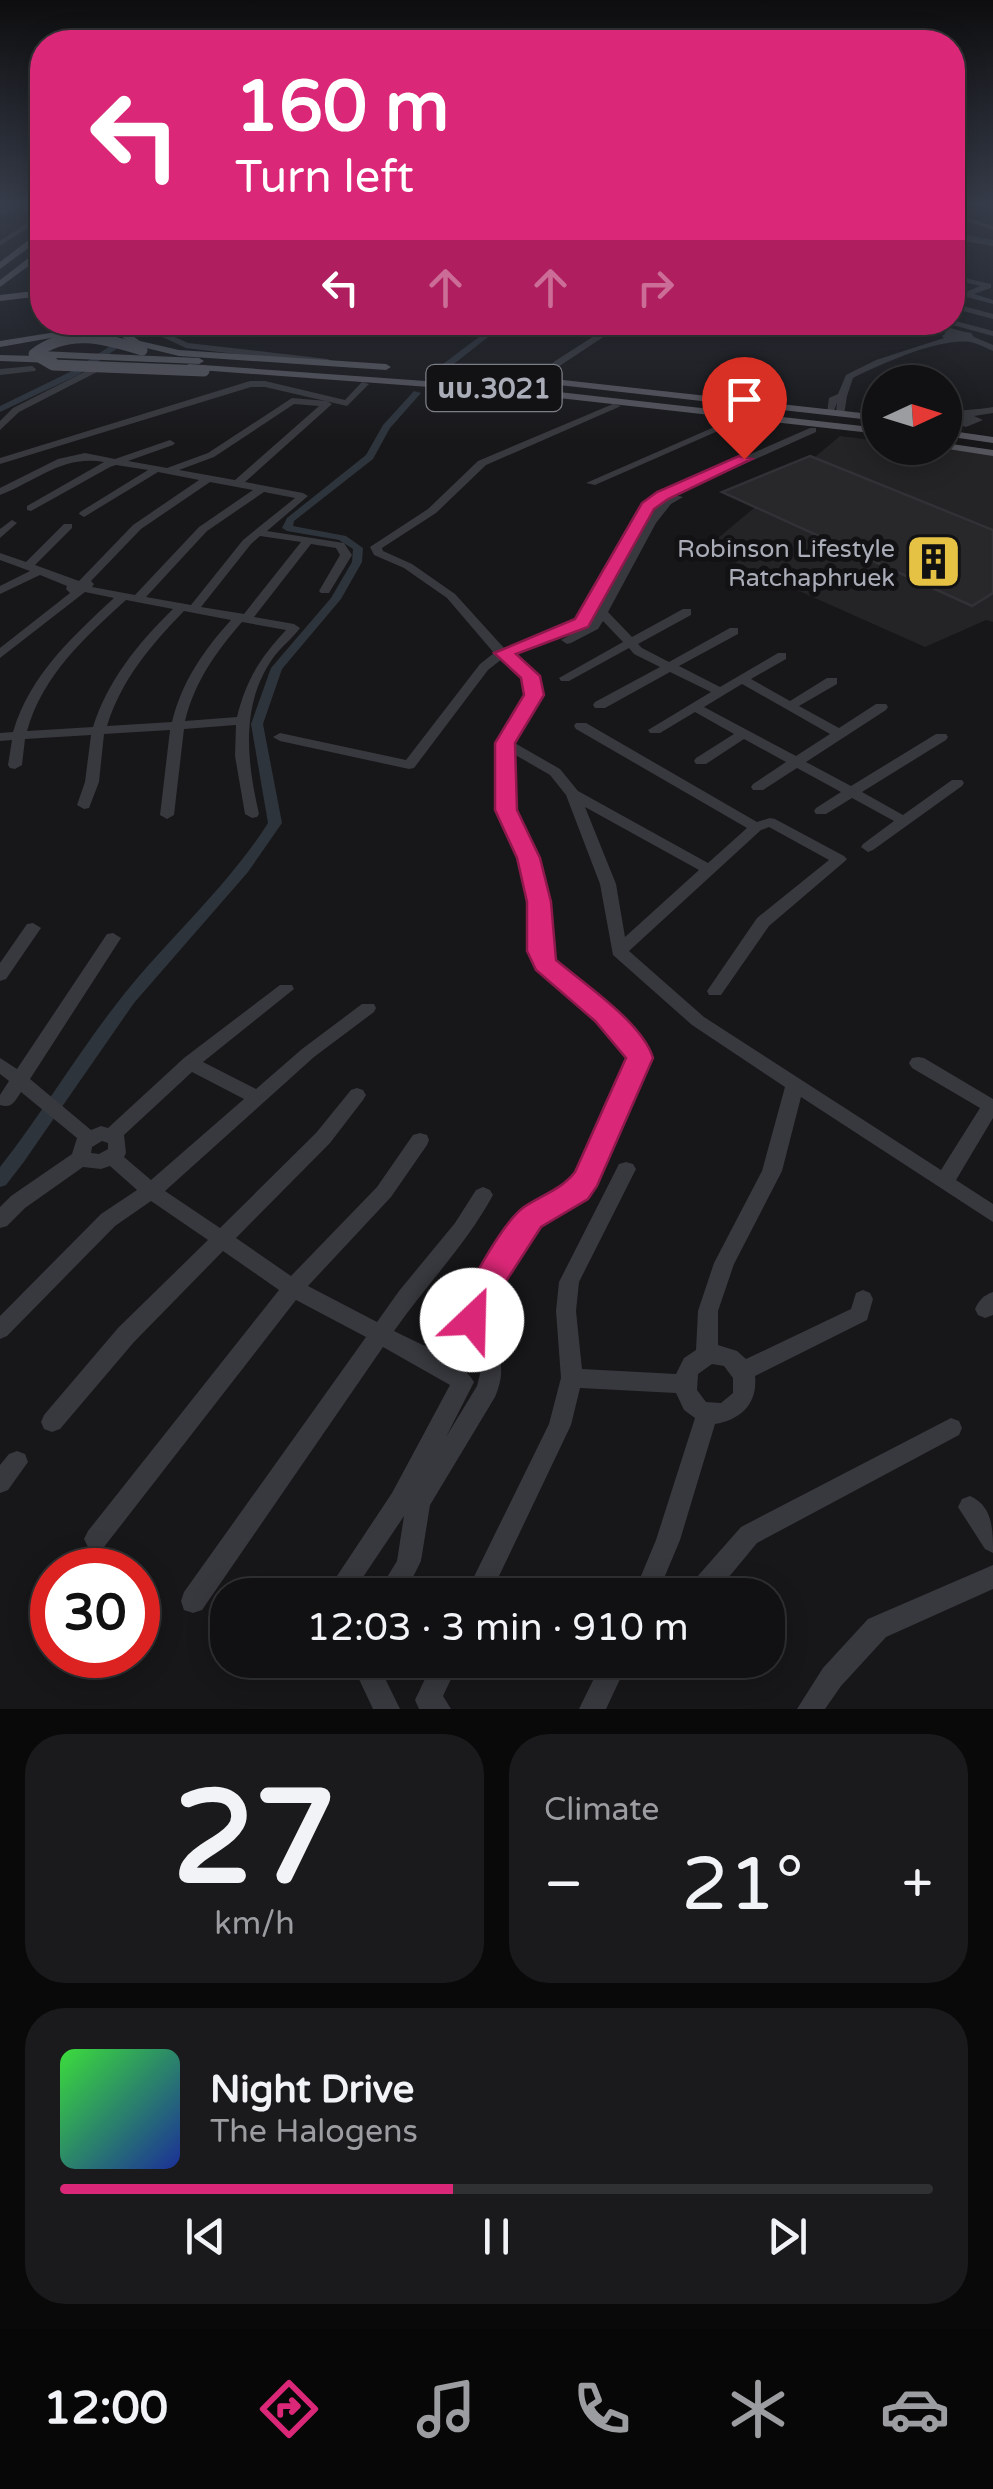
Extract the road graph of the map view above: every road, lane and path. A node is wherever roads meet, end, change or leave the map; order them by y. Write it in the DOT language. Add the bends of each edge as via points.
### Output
graph roads {
  1 [pos="975,283"];
  2 [pos="965,293"];
  3 [pos="968,294"];
  4 [pos="30,301"];
  5 [pos="993,302"];
  6 [pos="0,303"];
  7 [pos="965,309"];
  8 [pos="993,317"];
  9 [pos="965,326"];
  10 [pos="965,334"];
  11 [pos="993,334"];
  12 [pos="53,335"];
  13 [pos="139,335"];
  14 [pos="151,335"];
  15 [pos="158,335"];
  16 [pos="601,335"];
  17 [pos="958,335"];
  18 [pos="951,336"];
  19 [pos="0,344"];
  20 [pos="993,348"];
  21 [pos="180,351"];
  22 [pos="107,360"];
  23 [pos="244,360"];
  24 [pos="329,362"];
  25 [pos="0,364"];
  26 [pos="84,365"];
  27 [pos="53,368"];
  28 [pos="453,378"];
  29 [pos="508,378"];
  30 [pos="540,380"];
  31 [pos="365,384"];
  32 [pos="416,388"];
  33 [pos="594,398"];
  34 [pos="616,406"];
  35 [pos="836,412"];
  36 [pos="993,412"];
  37 [pos="680,413"];
  38 [pos="738,420"];
  39 [pos="862,421"];
  40 [pos="862,426"];
  41 [pos="862,426"];
  42 [pos="0,427"];
  43 [pos="962,428"];
  44 [pos="862,429"];
  45 [pos="812,430"];
  46 [pos="828,432"];
  47 [pos="962,438"];
  48 [pos="962,438"];
  49 [pos="170,443"];
  50 [pos="993,445"];
  51 [pos="0,461"];
  52 [pos="117,461"];
  53 [pos="163,470"];
  54 [pos="207,479"];
  55 [pos="591,483"];
  56 [pos="238,484"];
  57 [pos="263,488"];
  58 [pos="680,491"];
  59 [pos="0,492"];
  60 [pos="31,508"];
  61 [pos="84,514"];
  62 [pos="12,523"];
  63 [pos="68,526"];
  64 [pos="259,532"];
  65 [pos="0,535"];
  66 [pos="309,538"];
  67 [pos="0,556"];
  68 [pos="32,569"];
  69 [pos="80,587"];
  70 [pos="0,591"];
  71 [pos="325,591"];
  72 [pos="122,598"];
  73 [pos="137,600"];
  74 [pos="186,609"];
  75 [pos="687,612"];
  76 [pos="602,613"];
  77 [pos="243,618"];
  78 [pos="734,631"];
  79 [pos="630,643"];
  80 [pos="0,654"];
  81 [pos="508,656"];
  82 [pos="782,656"];
  83 [pos="669,667"];
  84 [pos="566,678"];
  85 [pos="742,680"];
  86 [pos="832,681"];
  87 [pos="722,692"];
  88 [pos="600,705"];
  89 [pos="790,706"];
  90 [pos="695,707"];
  91 [pos="881,707"];
  92 [pos="242,720"];
  93 [pos="175,726"];
  94 [pos="581,726"];
  95 [pos="654,730"];
  96 [pos="99,732"];
  97 [pos="744,733"];
  98 [pos="840,734"];
  99 [pos="280,736"];
  100 [pos="0,737"];
  101 [pos="18,737"];
  102 [pos="941,737"];
  103 [pos="505,743"];
  104 [pos="701,761"];
  105 [pos="797,761"];
  106 [pos="15,766"];
  107 [pos="957,784"];
  108 [pos="758,787"];
  109 [pos="854,791"];
  110 [pos="573,794"];
  111 [pos="84,806"];
  112 [pos="821,811"];
  113 [pos="252,814"];
  114 [pos="167,816"];
  115 [pos="904,821"];
  116 [pos="756,828"];
  117 [pos="868,847"];
  118 [pos="706,868"];
  119 [pos="32,928"];
  120 [pos="113,938"];
  121 [pos="620,951"];
  122 [pos="0,975"];
  123 [pos="286,989"];
  124 [pos="715,991"];
  125 [pos="368,1008"];
  126 [pos="190,1063"];
  127 [pos="918,1063"];
  128 [pos="0,1064"];
  129 [pos="18,1078"];
  130 [pos="795,1084"];
  131 [pos="357,1095"];
  132 [pos="258,1098"];
  133 [pos="6,1100"];
  134 [pos="420,1140"];
  135 [pos="113,1146"];
  136 [pos="85,1147"];
  137 [pos="626,1169"];
  138 [pos="944,1182"];
  139 [pos="151,1191"];
  140 [pos="483,1194"];
  141 [pos="993,1214"];
  142 [pos="0,1220"];
  143 [pos="225,1240"];
  144 [pos="293,1288"];
  145 [pos="864,1300"];
  146 [pos="0,1330"];
  147 [pos="380,1335"];
  148 [pos="707,1356"];
  149 [pos="742,1372"];
  150 [pos="572,1378"];
  151 [pos="684,1384"];
  152 [pos="708,1411"];
  153 [pos="52,1422"];
  154 [pos="951,1428"];
  155 [pos="17,1462"];
  156 [pos="0,1482"];
  157 [pos="970,1507"];
  158 [pos="96,1539"];
  159 [pos="993,1541"];
  160 [pos="347,1578"];
  161 [pos="400,1578"];
  162 [pos="485,1578"];
  163 [pos="651,1578"];
  164 [pos="712,1578"];
  165 [pos="993,1578"];
  166 [pos="193,1601"];
  167 [pos="372,1678"];
  168 [pos="438,1678"];
  169 [pos="607,1678"];
  170 [pos="387,1709"];
  171 [pos="438,1709"];
  172 [pos="592,1709"];
  173 [pos="810,1709"];
  1 -- 3 [label="street" via="988,286"];
  2 -- 3 [label="street"];
  3 -- 5 [label="street"];
  4 -- 6 [label="main road"];
  7 -- 8 [label="street"];
  9 -- 11 [label="street"];
  10 -- 20 [label="street"];
  12 -- 19 [label="main road"];
  13 -- 21 [label="main road"];
  14 -- 21 [label="main road"];
  15 -- 24 [label="street" via="186,345"];
  16 -- 30 [label="street"];
  17 -- 18 [label="street"];
  18 -- 35 [label="street" via="849,377 842,396 834,398"];
  21 -- 23 [label="main road"];
  22 -- 23 [label="main road, นบ.3021"];
  22 -- 26 [label="main road, นบ.3021, bridge"];
  22 -- 33 [label="main road, นบ.3021"];
  23 -- 24 [label="main road"];
  23 -- 28 [label="main road, นบ.3021"];
  23 -- 32 [label="main road, bridge" via="82,337 47,344 34,354 53,365"];
  24 -- 29 [label="main road"];
  25 -- 26 [label="main road, นบ.3021"];
  25 -- 27 [label="main road"];
  25 -- 27 [label="main road"];
  26 -- 27 [label="main road"];
  26 -- 31 [label="main road"];
  26 -- 42 [label="street"];
  28 -- 29 [label="main road"];
  28 -- 40 [label="main road, นบ.3021"];
  29 -- 30 [label="main road, นบ.3021"];
  30 -- 35 [label="main road, นบ.3021"];
  31 -- 32 [label="main road"];
  31 -- 51 [label="street" via="350,403 250,384"];
  32 -- 34 [label="main road"];
  33 -- 37 [label="main road, นบ.3021"];
  33 -- 41 [label="main road, นบ.3021"];
  34 -- 37 [label="main road"];
  34 -- 81 [label="street" via="482,463 432,510 376,546 451,596"];
  35 -- 39 [label="main road, นบ.3021"];
  36 -- 43 [label="street" via="972,416"];
  37 -- 38 [label="main road, นบ.3021"];
  38 -- 45 [label="main road, นบ.3021"];
  38 -- 55 [label="street"];
  44 -- 46 [label="main road, นบ.3021"];
  45 -- 46 [label="main road, นบ.3021"];
  45 -- 58 [label="street"];
  46 -- 58 [label="street"];
  47 -- 50 [label="main road"];
  48 -- 50 [label="main road"];
  49 -- 52 [label="street"];
  52 -- 53 [label="street"];
  52 -- 59 [label="street" via="71,458"];
  52 -- 60 [label="street"];
  53 -- 54 [label="street"];
  53 -- 56 [label="street" via="210,455 292,401 327,404"];
  53 -- 61 [label="street"];
  54 -- 56 [label="street"];
  54 -- 69 [label="street" via="137,527"];
  56 -- 57 [label="street"];
  57 -- 64 [label="street" via="303,496"];
  57 -- 73 [label="street" via="202,529"];
  58 -- 76 [label="street" via="660,510"];
  58 -- 81 [label="street" via="648,506 582,623"];
  62 -- 65 [label="street"];
  63 -- 68 [label="street"];
  64 -- 66 [label="street"];
  64 -- 74 [label="street"];
  66 -- 71 [label="street" via="336,543 346,555"];
  66 -- 77 [label="street"];
  67 -- 68 [label="street"];
  68 -- 69 [label="street"];
  68 -- 70 [label="street"];
  69 -- 72 [label="street"];
  69 -- 80 [label="street"];
  72 -- 73 [label="street"];
  72 -- 101 [label="street" via="52,666"];
  73 -- 74 [label="street"];
  74 -- 77 [label="street"];
  74 -- 96 [label="street" via="143,644"];
  75 -- 79 [label="street"];
  76 -- 79 [label="street"];
  76 -- 81 [label="street" via="588,632"];
  77 -- 92 [label="street" via="294,629 264,661"];
  77 -- 93 [label="street" via="194,672"];
  78 -- 83 [label="street"];
  79 -- 83 [label="street"];
  79 -- 84 [label="street"];
  81 -- 99 [label="street" via="484,667 409,765"];
  81 -- 103 [label="street" via="530,676 534,695"];
  82 -- 85 [label="street"];
  83 -- 87 [label="street"];
  83 -- 88 [label="street"];
  85 -- 87 [label="street"];
  85 -- 89 [label="street"];
  86 -- 89 [label="street"];
  87 -- 90 [label="street"];
  89 -- 98 [label="street"];
  90 -- 95 [label="street"];
  90 -- 97 [label="street"];
  91 -- 98 [label="street"];
  92 -- 93 [label="street"];
  92 -- 113 [label="street" via="239,762"];
  93 -- 96 [label="street"];
  93 -- 114 [label="street"];
  94 -- 116 [label="street"];
  96 -- 101 [label="street"];
  96 -- 111 [label="street" via="96,780"];
  97 -- 104 [label="street"];
  97 -- 105 [label="street"];
  98 -- 105 [label="street"];
  100 -- 101 [label="street"];
  101 -- 106 [label="street"];
  102 -- 109 [label="street"];
  103 -- 110 [label="street" via="556,772"];
  103 -- 161 [label="street" via="506,810 528,858 545,964 604,1014 639,1058 587,1178 530,1218 477,1299 472,1320 495,1371 419,1501 411,1561"];
  105 -- 108 [label="street"];
  105 -- 109 [label="street"];
  107 -- 115 [label="street"];
  109 -- 112 [label="street"];
  109 -- 115 [label="street"];
  110 -- 118 [label="street"];
  110 -- 121 [label="street" via="608,884"];
  115 -- 117 [label="street"];
  116 -- 118 [label="street"];
  116 -- 124 [label="street" via="770,822 839,859 763,922"];
  118 -- 121 [label="street"];
  119 -- 122 [label="street"];
  120 -- 129 [label="street"];
  121 -- 130 [label="street" via="698,1021"];
  123 -- 126 [label="street"];
  125 -- 132 [label="street"];
  126 -- 132 [label="street"];
  126 -- 135 [label="street"];
  127 -- 138 [label="street" via="991,1106"];
  128 -- 129 [label="street"];
  129 -- 133 [label="street"];
  129 -- 136 [label="street" via="62,1116"];
  130 -- 138 [label="street"];
  130 -- 148 [label="street" via="772,1171 724,1263 708,1310"];
  131 -- 143 [label="street"];
  132 -- 139 [label="street"];
  134 -- 144 [label="street" via="384,1192"];
  135 -- 136 [label="street" via="95,1163"];
  135 -- 139 [label="street"];
  136 -- 142 [label="street"];
  137 -- 150 [label="street" via="568,1282"];
  138 -- 141 [label="street"];
  139 -- 143 [label="street"];
  139 -- 146 [label="street" via="108,1220"];
  140 -- 147 [label="street"];
  143 -- 144 [label="street"];
  143 -- 153 [label="street" via="126,1336"];
  144 -- 147 [label="street"];
  144 -- 158 [label="street"];
  145 -- 149 [label="street" via="860,1314"];
  147 -- 160 [label="street" via="454,1374 463,1386 400,1500"];
  147 -- 166 [label="street"];
  148 -- 149 [label="street" via="726,1359"];
  148 -- 151 [label="street" via="690,1364"];
  149 -- 152 [label="street" via="747,1389 738,1406"];
  150 -- 151 [label="street"];
  150 -- 162 [label="street" via="560,1425"];
  151 -- 152 [label="street" via="690,1399"];
  152 -- 163 [label="street"];
  154 -- 164 [label="street" via="749,1535"];
  155 -- 156 [label="street"];
  157 -- 159 [label="street"];
  165 -- 173 [label="street" via="877,1628"];
  167 -- 170 [label="street"];
  168 -- 171 [label="street" via="428,1700"];
  169 -- 172 [label="street"];
}
